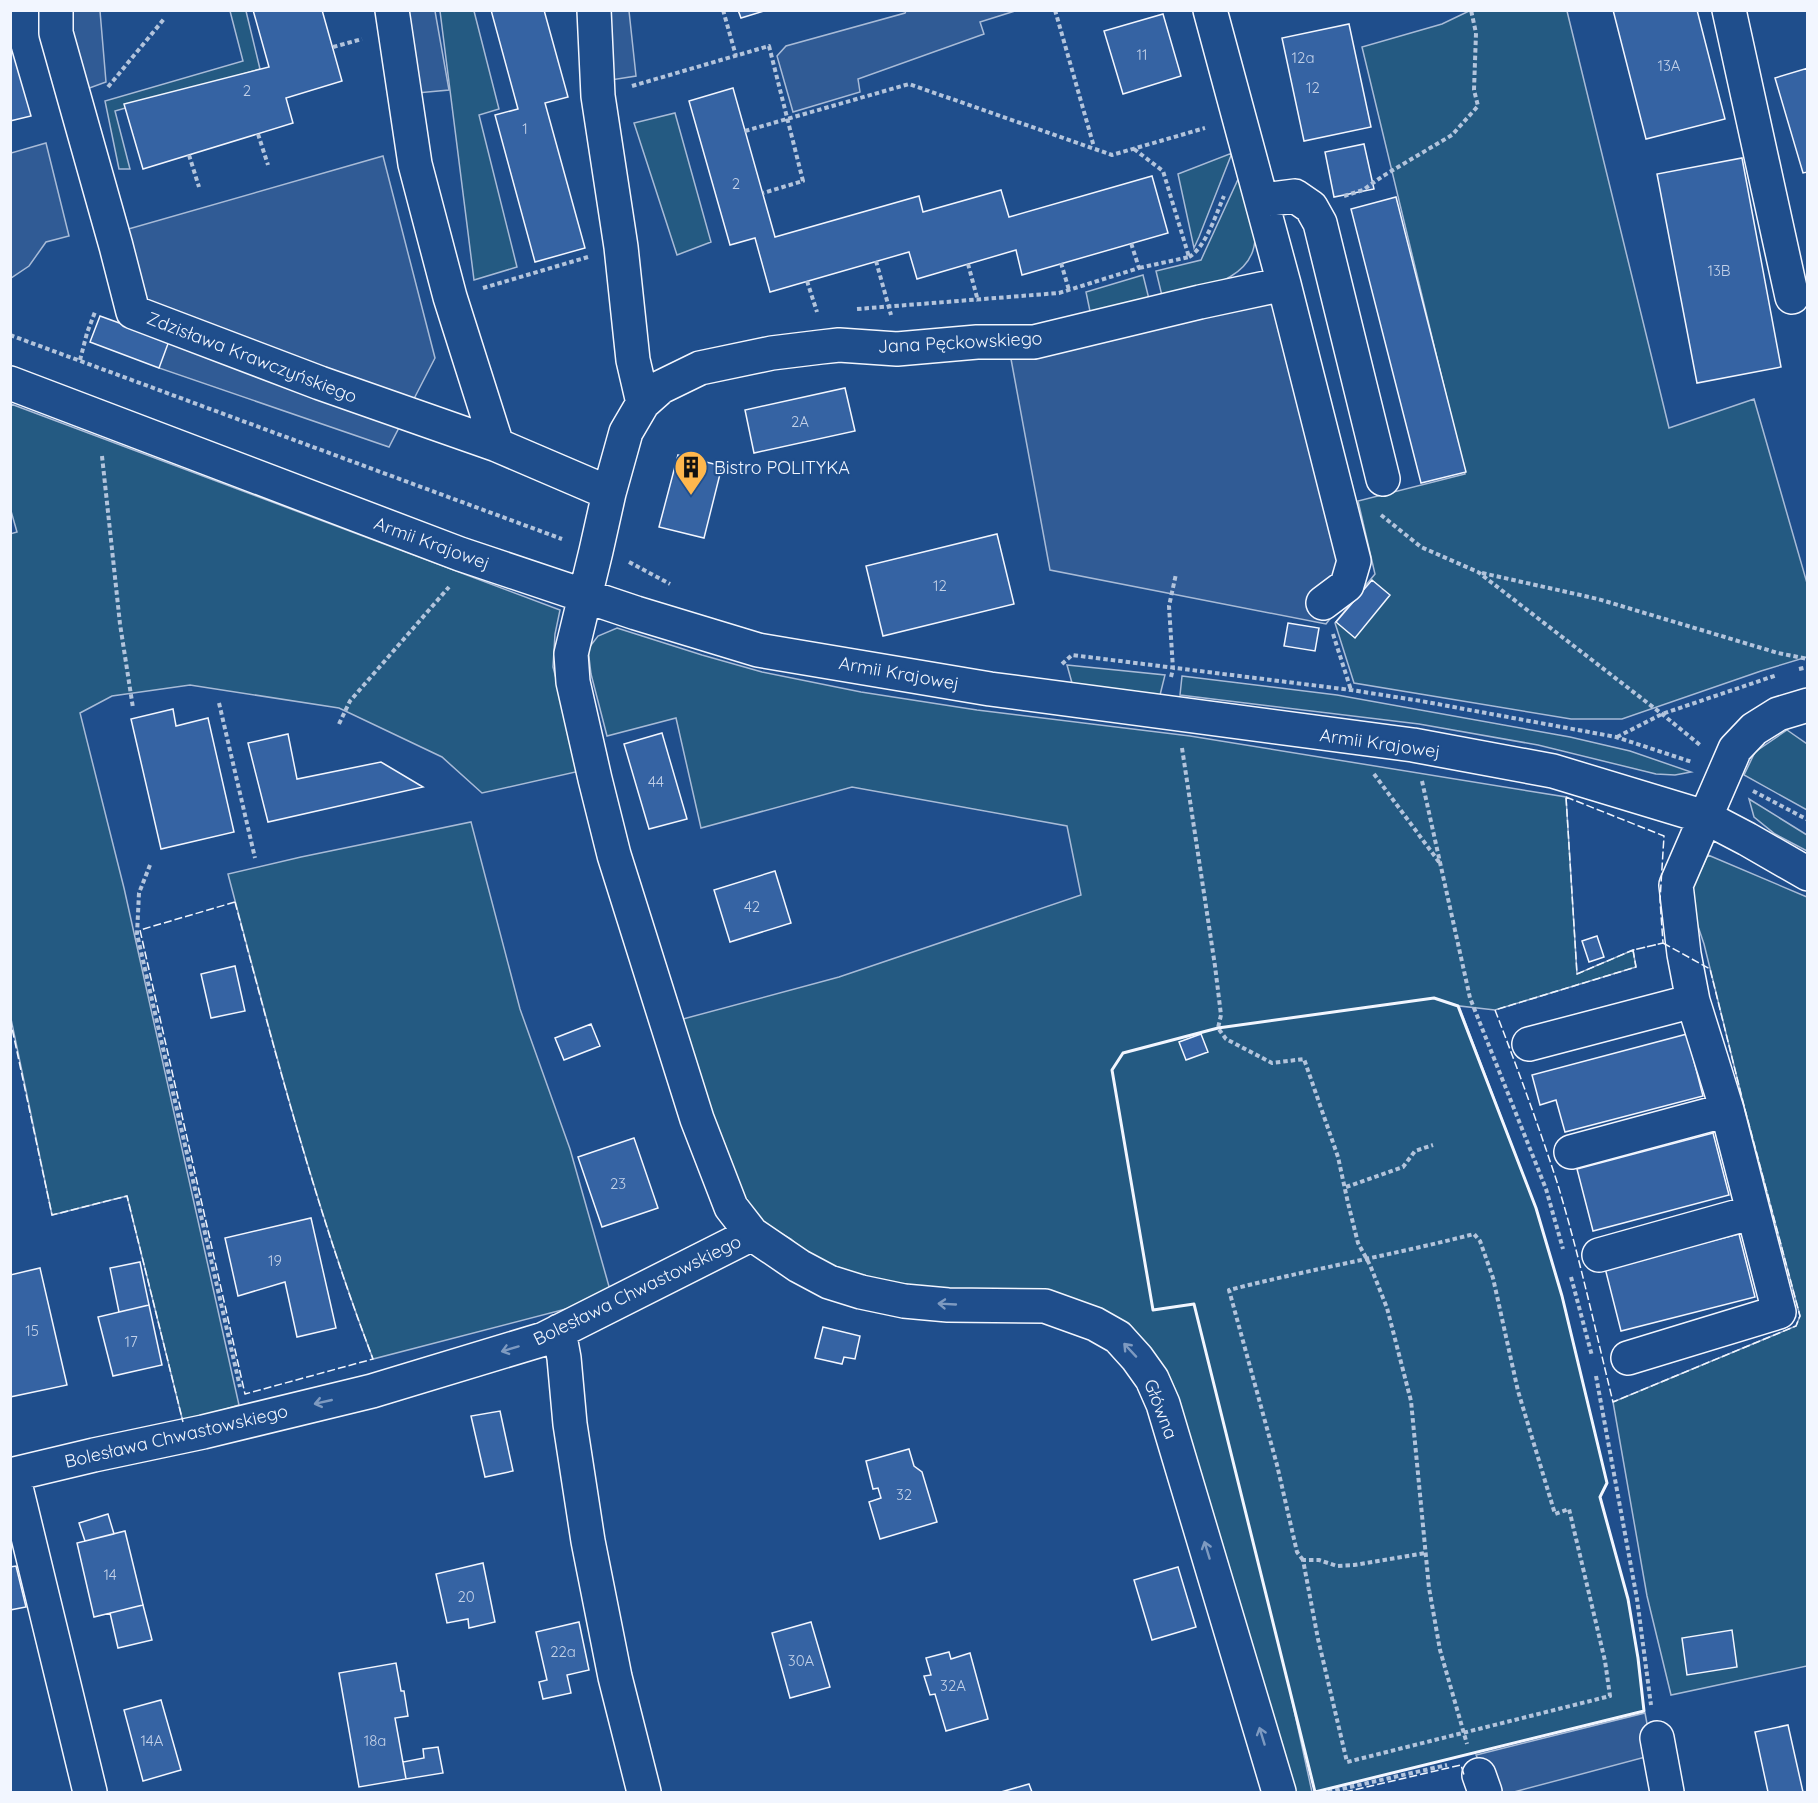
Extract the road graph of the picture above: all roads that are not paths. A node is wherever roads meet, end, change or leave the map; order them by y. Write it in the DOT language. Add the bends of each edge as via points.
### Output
graph roads {
  1 [pos="56,10"];
  2 [pos="392,10"];
  3 [pos="594,10"];
  4 [pos="1210,10"];
  5 [pos="1729,10"];
  6 [pos="1262,200"];
  7 [pos="1284,284"];
  8 [pos="1792,297"];
  9 [pos="10,383"];
  10 [pos="643,403"];
  11 [pos="496,446"];
  12 [pos="1383,478"];
  13 [pos="609,493"];
  14 [pos="585,595"];
  15 [pos="1323,603"];
  16 [pos="1805,709"];
  17 [pos="1705,817"];
  18 [pos="1808,874"];
  19 [pos="1693,1001"];
  20 [pos="1530,1044"];
  21 [pos="1727,1110"];
  22 [pos="1571,1152"];
  23 [pos="1753,1212"];
  24 [pos="752,1234"];
  25 [pos="1599,1255"];
  26 [pos="559,1331"];
  27 [pos="1628,1358"];
  28 [pos="12,1475"];
  29 [pos="1657,1738"];
  30 [pos="90,1792"];
  31 [pos="644,1792"];
  32 [pos="1279,1792"];
  33 [pos="1667,1792"];
  1 -- 11 [label="street, Zdzisława Krawczyńskiego" via="56,33 132,312"];
  2 -- 11 [label="street" via="415,164 450,297"];
  3 -- 10 [label="street" via="598,96 633,360"];
  4 -- 6 [label="street"];
  5 -- 8 [label="street"];
  6 -- 7 [label="street"];
  6 -- 12 [label="street" via="1295,196 1311,207 1320,223"];
  7 -- 10 [label="street, Jana Pęckowskiego" via="1034,342 897,349 839,345 772,353 700,368 661,387"];
  7 -- 15 [label="street" via="1354,561 1347,585"];
  9 -- 14 [label="street, Armii Krajowej" via="460,554"];
  10 -- 13 [label="street, Jana Pęckowskiego" via="626,432"];
  11 -- 13 [label="street, Zdzisława Krawczyńskiego"];
  13 -- 14 [label="street, Jana Pęckowskiego"];
  14 -- 17 [label="street, Armii Krajowej" via="759,650 990,689 1413,746 1553,771"];
  14 -- 24 [label="street, Bolesława Chwastowskiego" via="571,654 573,682 614,855 697,1119 731,1208"];
  16 -- 17 [label="street" via="1778,714 1754,729 1735,749"];
  17 -- 18 [label="street, Armii Krajowej"];
  17 -- 19 [label="street" via="1676,885"];
  19 -- 20 [label="street"];
  19 -- 21 [label="street"];
  21 -- 22 [label="street"];
  21 -- 23 [label="street"];
  23 -- 25 [label="street"];
  23 -- 27 [label="street" via="1779,1312"];
  24 -- 26 [label="street, Bolesława Chwastowskiego"];
  32 -- 24 [label="street, Główna, one-way" via="1163,1404 1152,1378 1118,1337 1045,1306 948,1305 861,1292 828,1282"];
  26 -- 28 [label="street, Bolesława Chwastowskiego, one-way" via="544,1339 372,1391"];
  26 -- 31 [label="street" via="588,1541 615,1677"];
  28 -- 30 [label="street"];
  29 -- 33 [label="street"];
}
